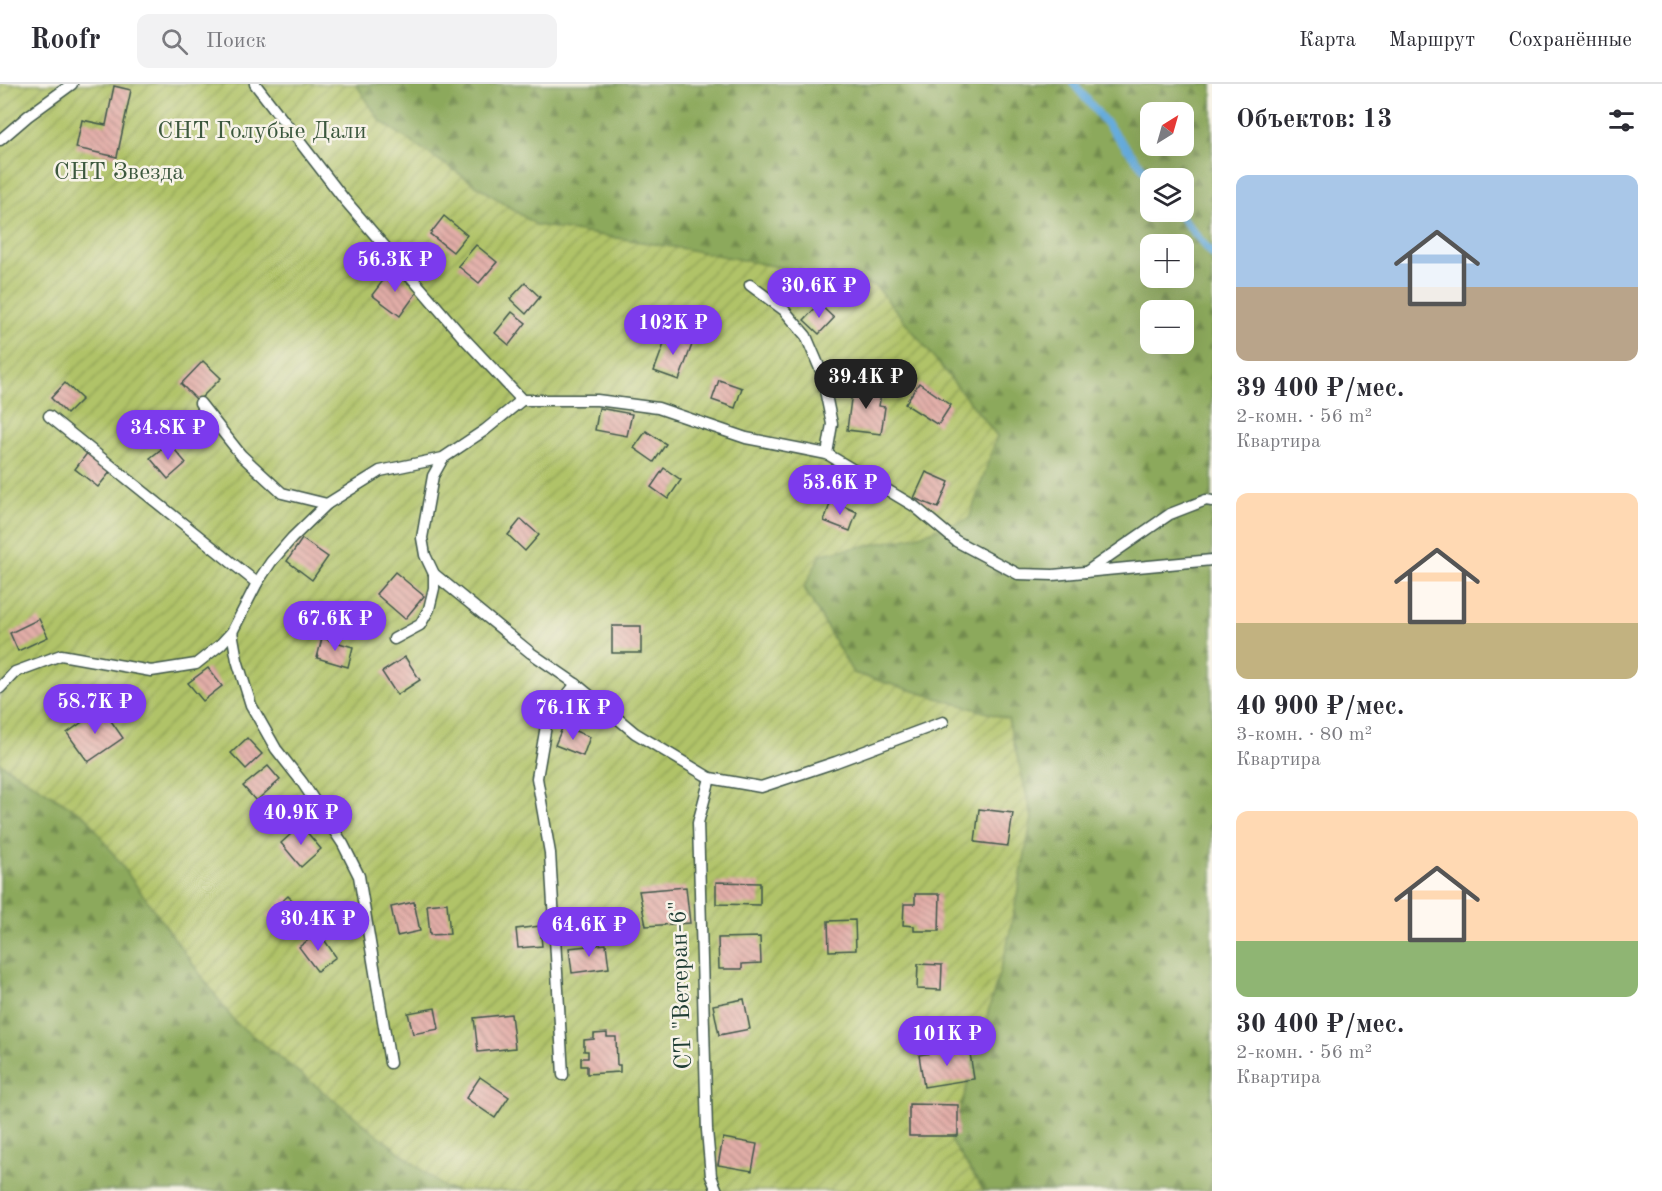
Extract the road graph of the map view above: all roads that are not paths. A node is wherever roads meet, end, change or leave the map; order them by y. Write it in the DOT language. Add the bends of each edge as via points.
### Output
graph roads {
  1 [pos="72,84"];
  2 [pos="255,84"];
  3 [pos="0,140"];
  4 [pos="750,285"];
  5 [pos="522,400"];
  6 [pos="200,403"];
  7 [pos="49,416"];
  8 [pos="827,454"];
  9 [pos="443,458"];
  10 [pos="1212,501"];
  11 [pos="327,504"];
  12 [pos="1212,560"];
  13 [pos="1086,572"];
  14 [pos="434,574"];
  15 [pos="257,583"];
  16 [pos="232,632"];
  17 [pos="394,639"];
  18 [pos="576,684"];
  19 [pos="0,687"];
  20 [pos="942,722"];
  21 [pos="710,778"];
  22 [pos="390,1063"];
  23 [pos="562,1075"];
  24 [pos="717,1191"];
  1 -- 3 [label="lane"];
  2 -- 5 [label="lane" via="344,199"];
  4 -- 8 [label="lane" via="784,310 806,336 821,371 832,424"];
  5 -- 8 [label="lane" via="597,400 658,408 746,438"];
  5 -- 9 [label="lane"];
  6 -- 11 [label="lane" via="241,455 282,493"];
  7 -- 15 [label="lane"];
  8 -- 13 [label="lane" via="914,506 956,541 1018,574"];
  9 -- 11 [label="lane" via="380,471"];
  9 -- 14 [label="lane" via="433,476 422,538"];
  10 -- 13 [label="lane" via="1170,514"];
  11 -- 15 [label="lane" via="292,538"];
  12 -- 13 [label="lane"];
  14 -- 17 [label="lane" via="429,609 420,625"];
  14 -- 18 [label="lane" via="531,653"];
  15 -- 16 [label="lane"];
  16 -- 19 [label="lane" via="196,663 151,671 61,655 15,672"];
  16 -- 22 [label="lane" via="251,705 343,844 359,876"];
  18 -- 21 [label="lane" via="635,733"];
  18 -- 23 [label="lane" via="547,720 537,778 550,853"];
  20 -- 21 [label="lane" via="761,787"];
  21 -- 24 [label="lane, СТ \"Ветеран-6\"" via="698,823 707,1130 711,1176"];
}
